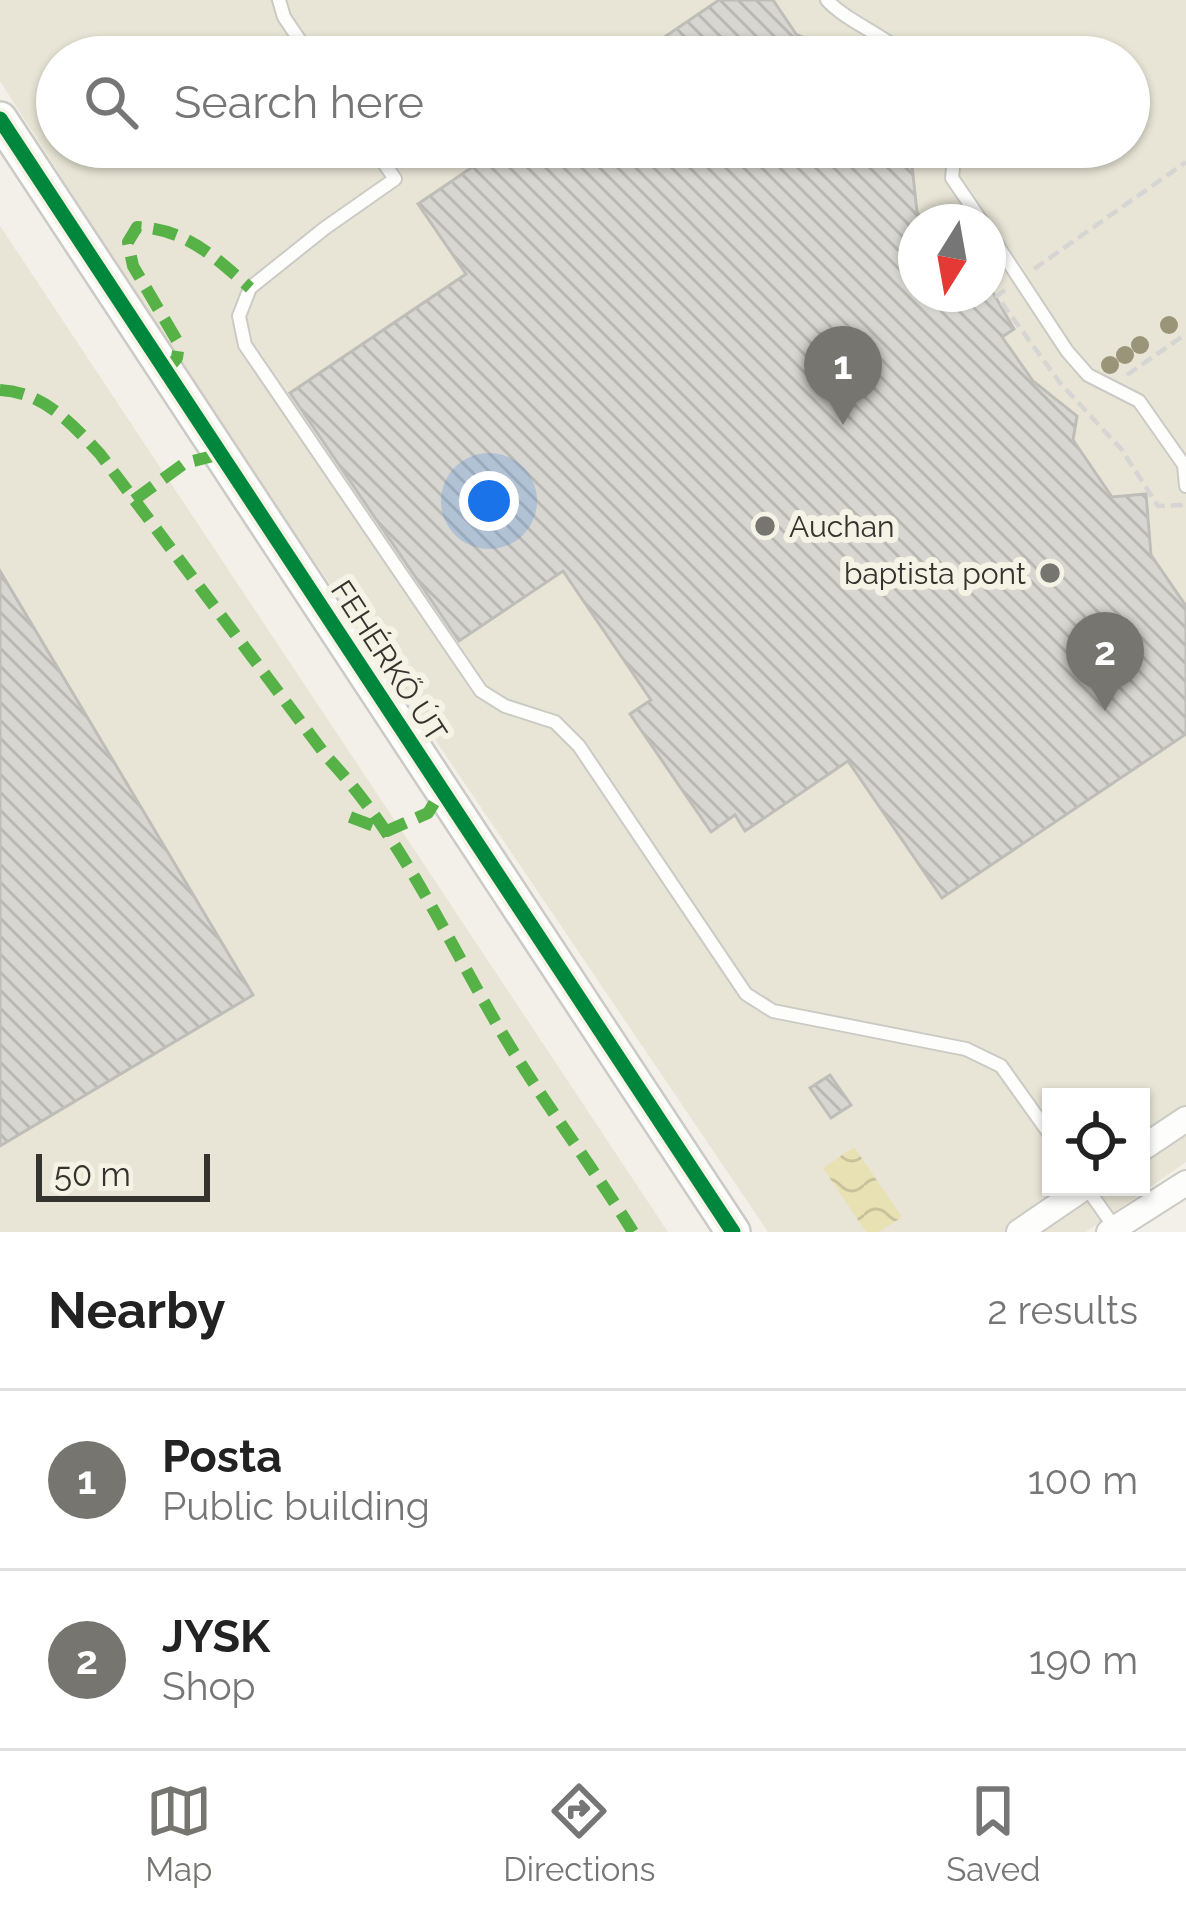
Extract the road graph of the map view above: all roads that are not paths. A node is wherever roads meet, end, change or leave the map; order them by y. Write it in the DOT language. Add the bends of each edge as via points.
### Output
graph roads {
  1 [pos="279,0"];
  2 [pos="827,0"];
  3 [pos="297,36"];
  4 [pos="876,36"];
  5 [pos="0,119"];
  6 [pos="388,168"];
  7 [pos="953,168"];
  8 [pos="970,204"];
  9 [pos="1006,259"];
  10 [pos="1186,486"];
  11 [pos="1186,1119"];
  12 [pos="1042,1123"];
  13 [pos="1150,1143"];
  14 [pos="1186,1183"];
  15 [pos="1073,1196"];
  16 [pos="1091,1196"];
  17 [pos="1112,1230"];
  18 [pos="733,1232"];
  19 [pos="1019,1232"];
  1 -- 3 [label="lane"];
  2 -- 4 [label="lane"];
  5 -- 18 [label="street, FEHÉRKŐ ÚT"];
  6 -- 12 [label="lane" via="395,178 250,288 239,316 245,345 467,672 481,691 555,722 579,746 746,994 773,1011 966,1049 1001,1066"];
  7 -- 8 [label="lane"];
  9 -- 10 [label="lane" via="1088,375 1139,401 1184,465"];
  11 -- 13 [label="street"];
  14 -- 17 [label="street"];
  15 -- 19 [label="street"];
  16 -- 17 [label="lane"];
}
